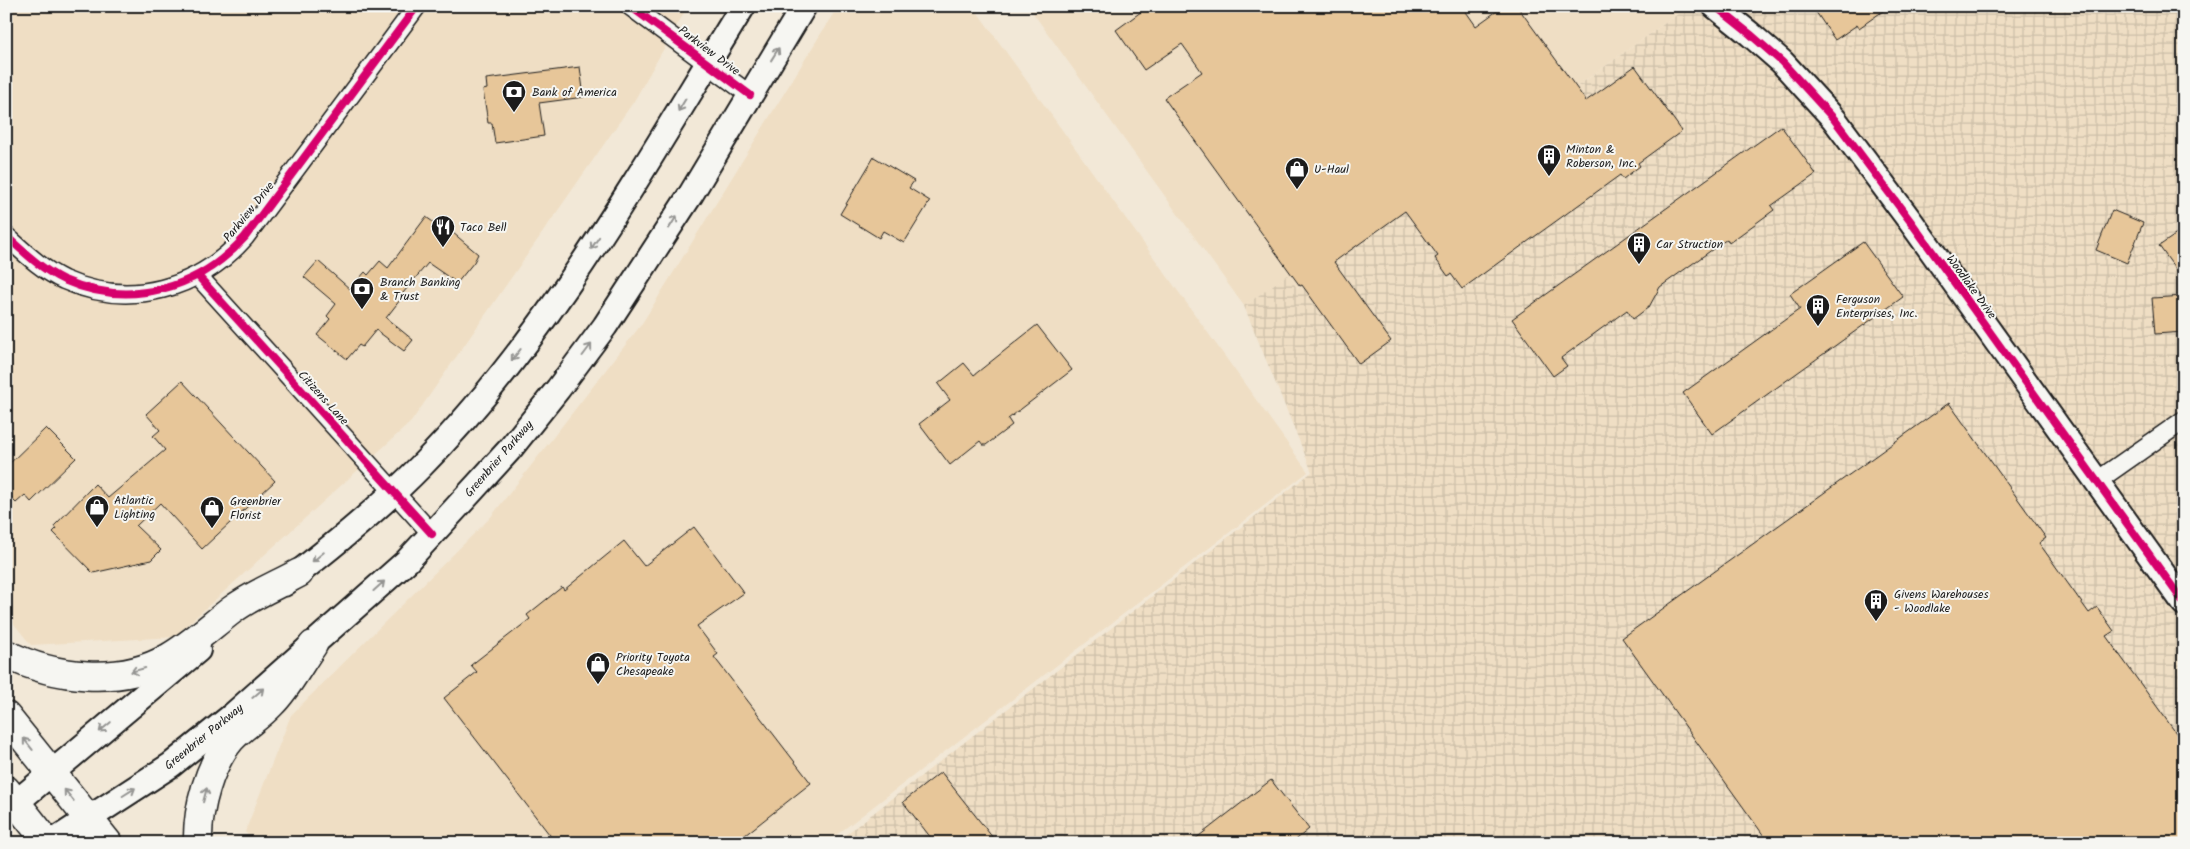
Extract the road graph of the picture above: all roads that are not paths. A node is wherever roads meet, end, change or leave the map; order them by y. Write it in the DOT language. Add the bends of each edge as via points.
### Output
graph roads {
  1 [pos="417,6"];
  2 [pos="630,6"];
  3 [pos="743,6"];
  4 [pos="804,6"];
  5 [pos="1716,6"];
  6 [pos="707,64"];
  7 [pos="750,95"];
  8 [pos="6,236"];
  9 [pos="198,276"];
  10 [pos="2184,420"];
  11 [pos="2097,481"];
  12 [pos="394,492"];
  13 [pos="432,534"];
  14 [pos="299,572"];
  15 [pos="2184,603"];
  16 [pos="313,645"];
  17 [pos="6,654"];
  18 [pos="6,716"];
  19 [pos="50,772"];
  20 [pos="10,801"];
  21 [pos="88,818"];
  22 [pos="49,843"];
  23 [pos="108,843"];
  24 [pos="198,843"];
  1 -- 9 [label="street, Parkview Drive" via="245,237 220,262"];
  2 -- 6 [label="street, Parkview Drive"];
  3 -- 6 [label="main road"];
  7 -- 4 [label="main road, Greenbrier Parkway, one-way"];
  5 -- 11 [label="main road, Woodlake Drive" via="1782,62 1834,119"];
  6 -- 7 [label="street, Parkview Drive"];
  6 -- 12 [label="main road, one-way" via="650,158 542,321 461,423"];
  13 -- 7 [label="main road, Greenbrier Parkway, one-way" via="510,448 605,326 691,194"];
  8 -- 9 [label="street, Parkview Drive" via="35,262 64,280 98,290 132,293 157,290"];
  9 -- 12 [label="street, Citizens Lane"];
  10 -- 11 [label="street"];
  11 -- 15 [label="main road, Woodlake Drive"];
  12 -- 13 [label="street, Citizens Lane"];
  12 -- 14 [label="main road, one-way"];
  16 -- 13 [label="main road, Greenbrier Parkway, one-way" via="407,561"];
  14 -- 17 [label="main road, one-way" via="234,609 167,659 134,672 113,675 60,673"];
  14 -- 19 [label="main road, one-way"];
  21 -- 16 [label="main road, Greenbrier Parkway, one-way" via="171,765"];
  24 -- 16 [label="main road, one-way" via="201,811 217,762 230,741 272,704"];
  19 -- 18 [label="main road, one-way"];
  19 -- 20 [label="main road"];
  21 -- 19 [label="main road, one-way"];
  20 -- 22 [label="main road"];
  21 -- 22 [label="main road, Greenbrier Parkway"];
  21 -- 23 [label="main road"];
}
